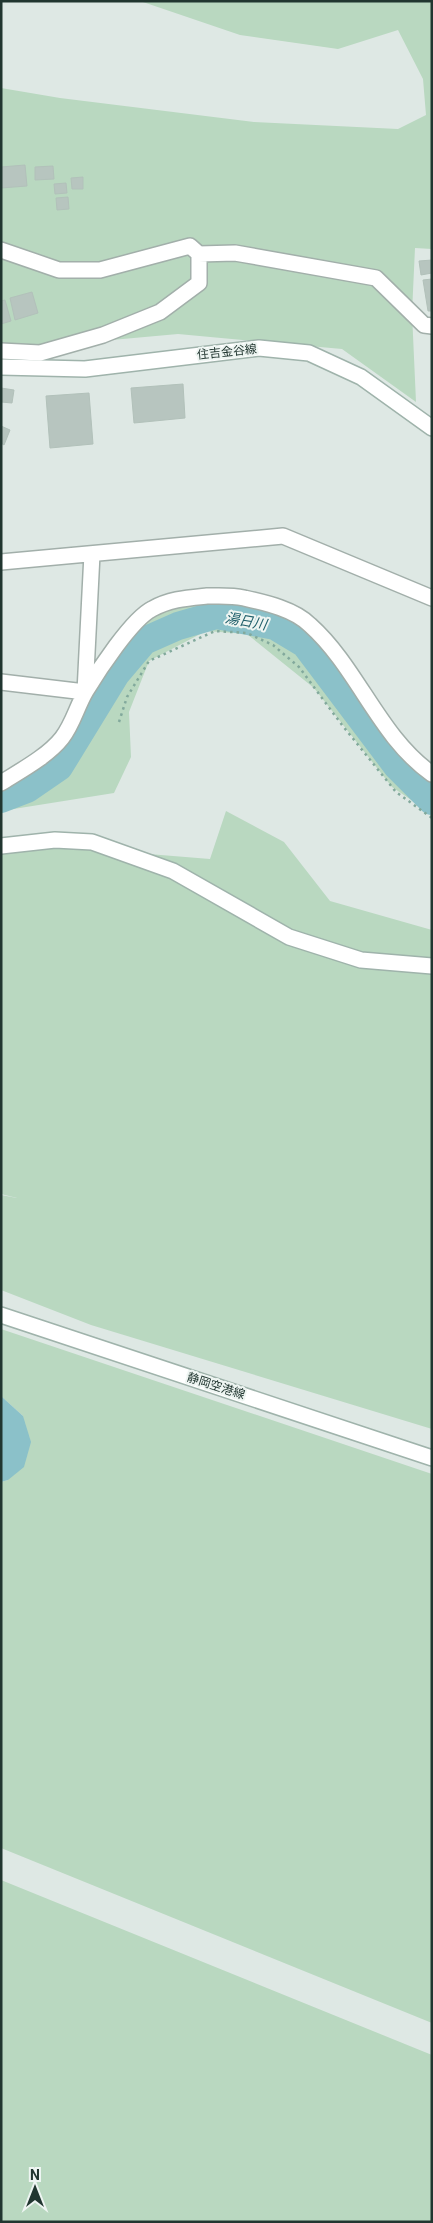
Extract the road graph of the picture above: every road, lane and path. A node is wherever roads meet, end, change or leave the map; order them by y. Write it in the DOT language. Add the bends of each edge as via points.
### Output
graph roads {
  1 [pos="1,250"];
  2 [pos="199,254"];
  3 [pos="432,326"];
  4 [pos="1,351"];
  5 [pos="1,368"];
  6 [pos="432,428"];
  7 [pos="92,554"];
  8 [pos="1,562"];
  9 [pos="432,598"];
  10 [pos="1,682"];
  11 [pos="85,692"];
  12 [pos="119,722"];
  13 [pos="432,774"];
  14 [pos="1,783"];
  15 [pos="432,818"];
  16 [pos="1,846"];
  17 [pos="432,966"];
  18 [pos="1,1315"];
  19 [pos="432,1458"];
  1 -- 2 [label="street" via="59,270 100,270 190,246"];
  2 -- 3 [label="street" via="235,252 376,278 424,325"];
  2 -- 4 [label="street" via="199,283 160,312 40,353"];
  5 -- 6 [label="street, 住吉金谷線" via="85,369 258,348 309,353 361,377"];
  7 -- 8 [label="street"];
  7 -- 9 [label="street" via="283,536"];
  7 -- 11 [label="street"];
  10 -- 11 [label="street"];
  11 -- 13 [label="street" via="135,623 150,609 179,598 232,595 275,605 310,624 344,664 418,765"];
  11 -- 14 [label="street" via="62,739"];
  12 -- 15 [label="path" via="127,697 149,661 215,631 247,634 273,645 298,667 396,792"];
  16 -- 17 [label="street" via="55,840 92,842 173,871 289,936 361,960"];
  18 -- 19 [label="street, 静岡空港線"];
}
